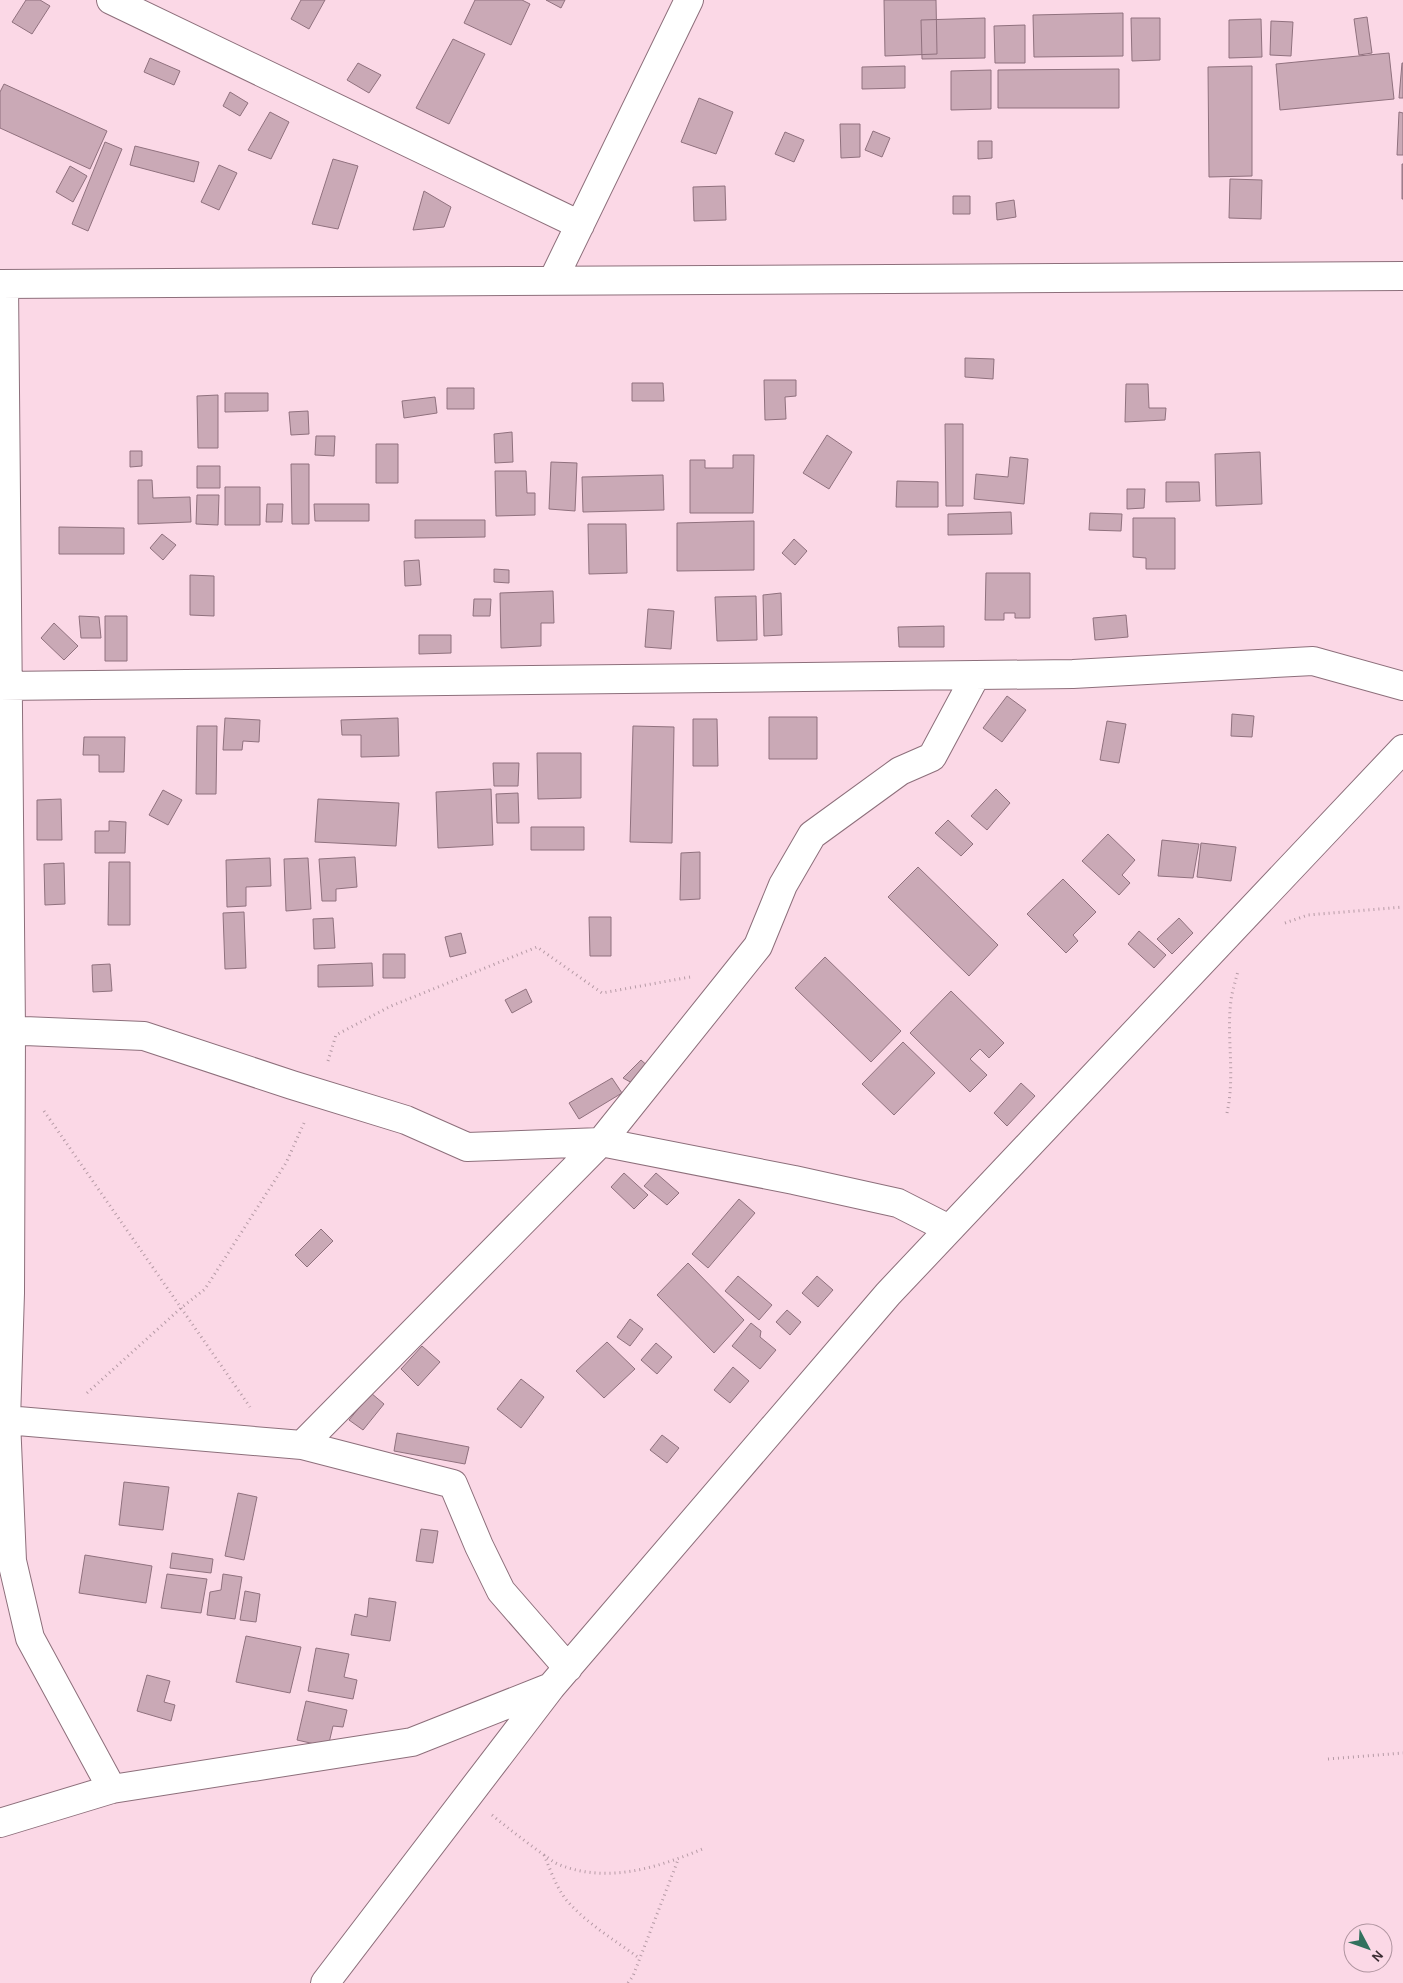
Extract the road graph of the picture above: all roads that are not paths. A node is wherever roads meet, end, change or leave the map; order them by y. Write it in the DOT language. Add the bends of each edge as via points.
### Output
graph roads {
  1 [pos="111,0"];
  2 [pos="689,0"];
  3 [pos="580,225"];
  4 [pos="1403,276"];
  5 [pos="553,280"];
  6 [pos="2,284"];
  7 [pos="976,675"];
  8 [pos="4,686"];
  9 [pos="1403,686"];
  10 [pos="1403,748"];
  11 [pos="5,1030"];
  12 [pos="601,1142"];
  13 [pos="949,1229"];
  14 [pos="3,1419"];
  15 [pos="302,1445"];
  16 [pos="559,1678"];
  17 [pos="112,1789"];
  18 [pos="0,1823"];
  19 [pos="325,1983"];
  1 -- 3 [label="street"];
  2 -- 3 [label="street"];
  3 -- 5 [label="street"];
  4 -- 5 [label="street"];
  5 -- 6 [label="street"];
  6 -- 8 [label="street"];
  7 -- 8 [label="street"];
  7 -- 9 [label="street" via="1074,674 1313,661"];
  7 -- 12 [label="street" via="932,757 900,771 812,835 783,886 758,946"];
  8 -- 11 [label="street"];
  10 -- 13 [label="street"];
  11 -- 12 [label="street" via="144,1036 406,1120 467,1147"];
  11 -- 14 [label="street" via="10,1283"];
  12 -- 13 [label="street" via="898,1204"];
  12 -- 15 [label="street"];
  13 -- 16 [label="street" via="888,1294"];
  14 -- 15 [label="street"];
  14 -- 17 [label="street" via="12,1561 30,1638"];
  15 -- 16 [label="street" via="453,1484 500,1591"];
  16 -- 17 [label="street" via="412,1742"];
  16 -- 19 [label="street"];
  17 -- 18 [label="street"];
}
